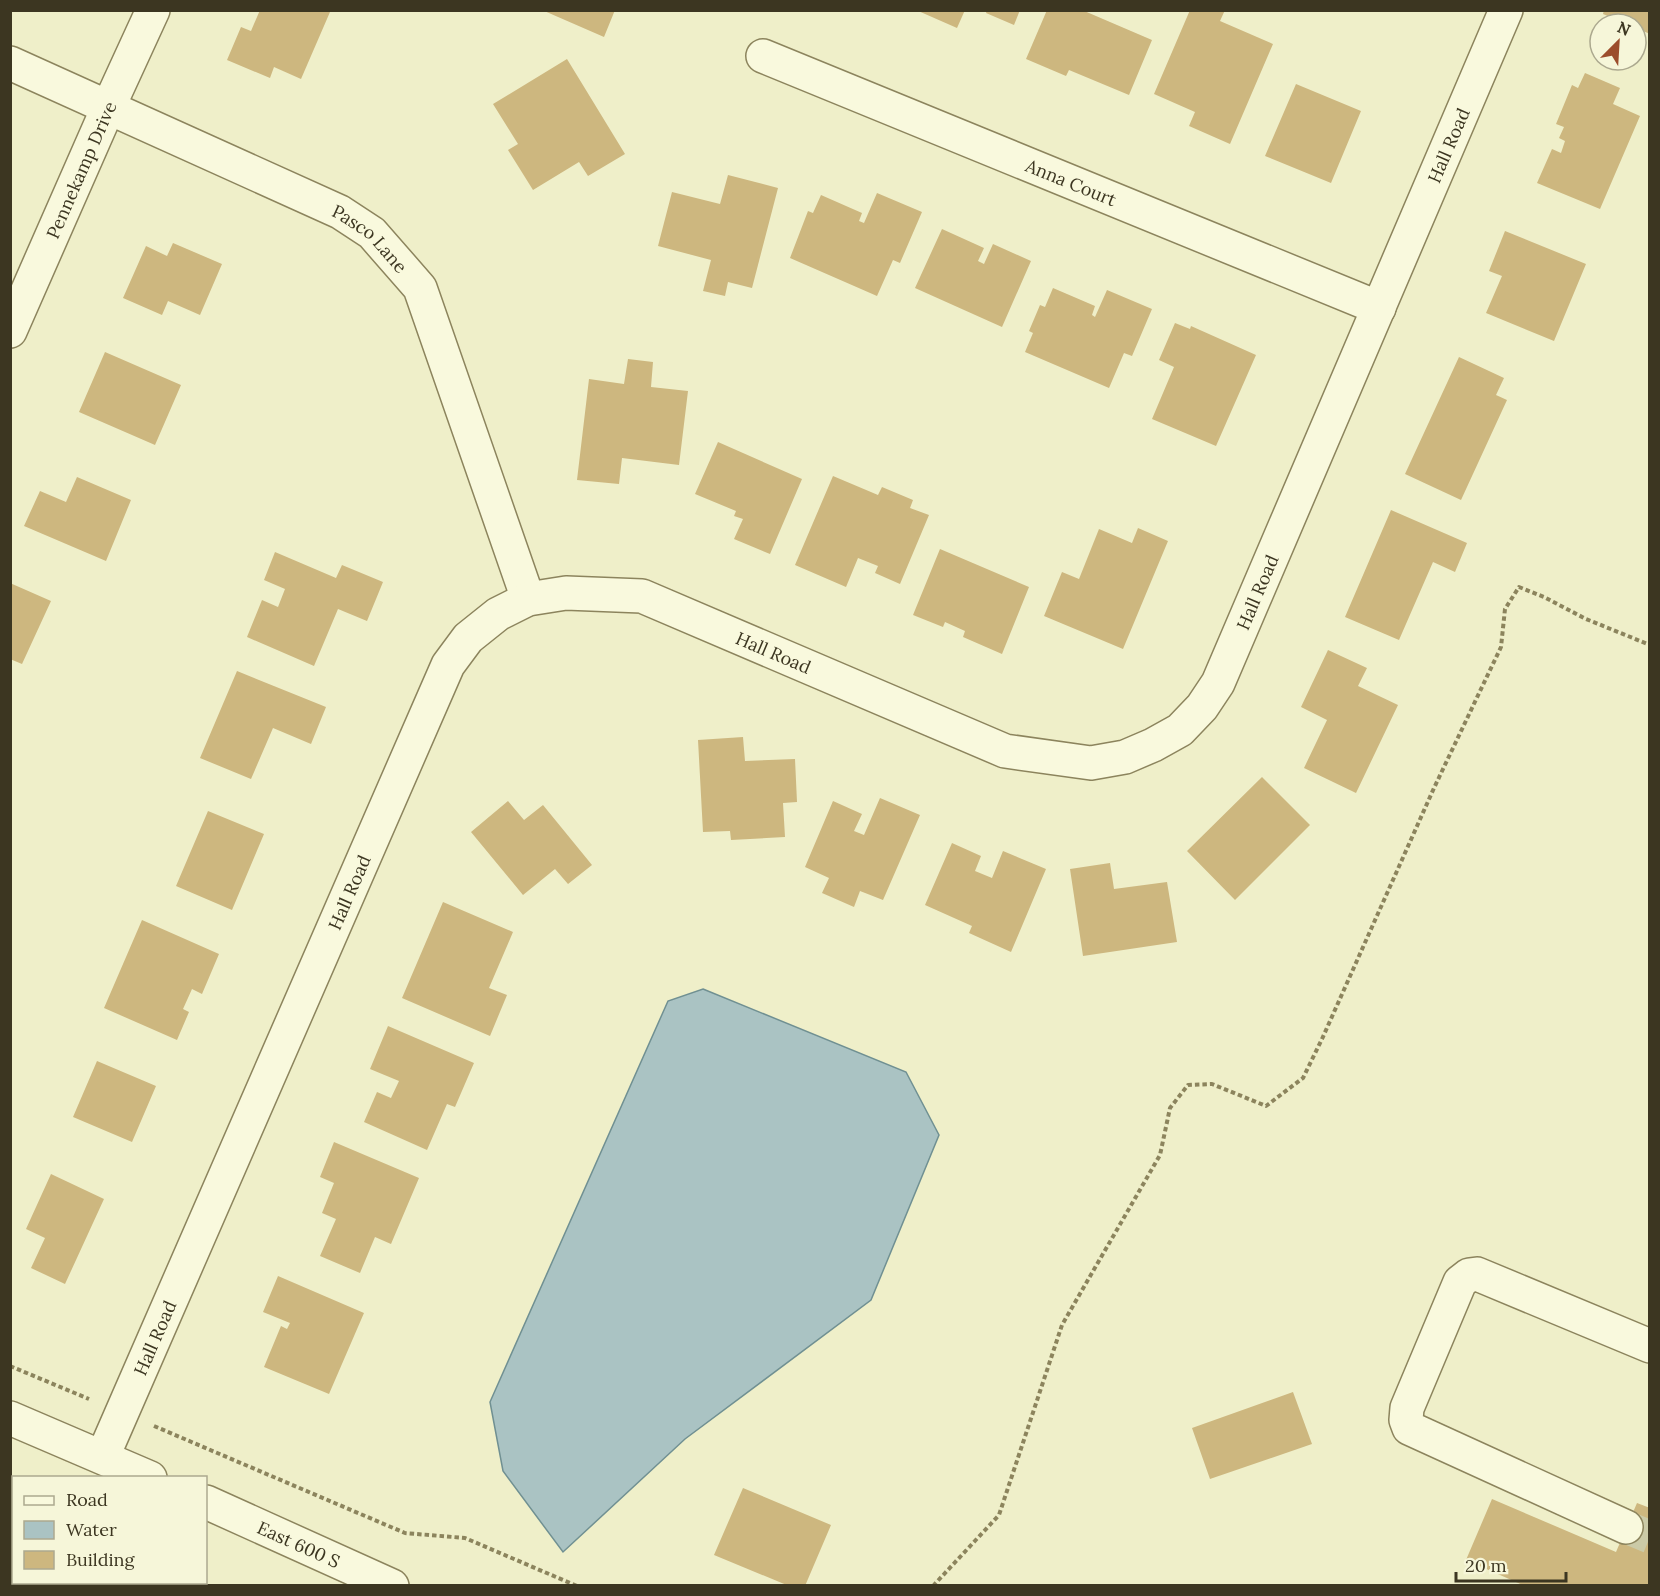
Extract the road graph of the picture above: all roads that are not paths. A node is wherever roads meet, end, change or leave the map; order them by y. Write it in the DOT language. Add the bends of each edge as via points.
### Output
graph roads {
  1 [pos="153,10"];
  2 [pos="1506,10"];
  3 [pos="763,56"];
  4 [pos="10,63"];
  5 [pos="108,108"];
  6 [pos="1379,309"];
  7 [pos="10,331"];
  8 [pos="528,599"];
  9 [pos="1650,1346"];
  10 [pos="10,1418"];
  11 [pos="97,1463"];
  12 [pos="143,1476"];
  13 [pos="207,1502"];
  14 [pos="1626,1527"];
  15 [pos="392,1586"];
  1 -- 5 [label="street, Pennekamp Drive"];
  2 -- 6 [label="street, Hall Road"];
  3 -- 6 [label="street, Anna Court"];
  4 -- 5 [label="street, Pasco Lane"];
  5 -- 7 [label="street, Pennekamp Drive"];
  5 -- 8 [label="street, Pasco Lane" via="340,213 372,233 420,288"];
  6 -- 8 [label="street, Hall Road" via="1218,683 1180,730 1125,757 1091,764 1005,751 642,596 566,593"];
  8 -- 11 [label="street, Hall Road" via="498,614 468,638 448,665"];
  9 -- 14 [label="street" via="1477,1274 1469,1275 1460,1282 1407,1408 1406,1420 1416,1432"];
  10 -- 11 [label="street"];
  11 -- 12 [label="street"];
  13 -- 15 [label="street, East 600 S"];
}
